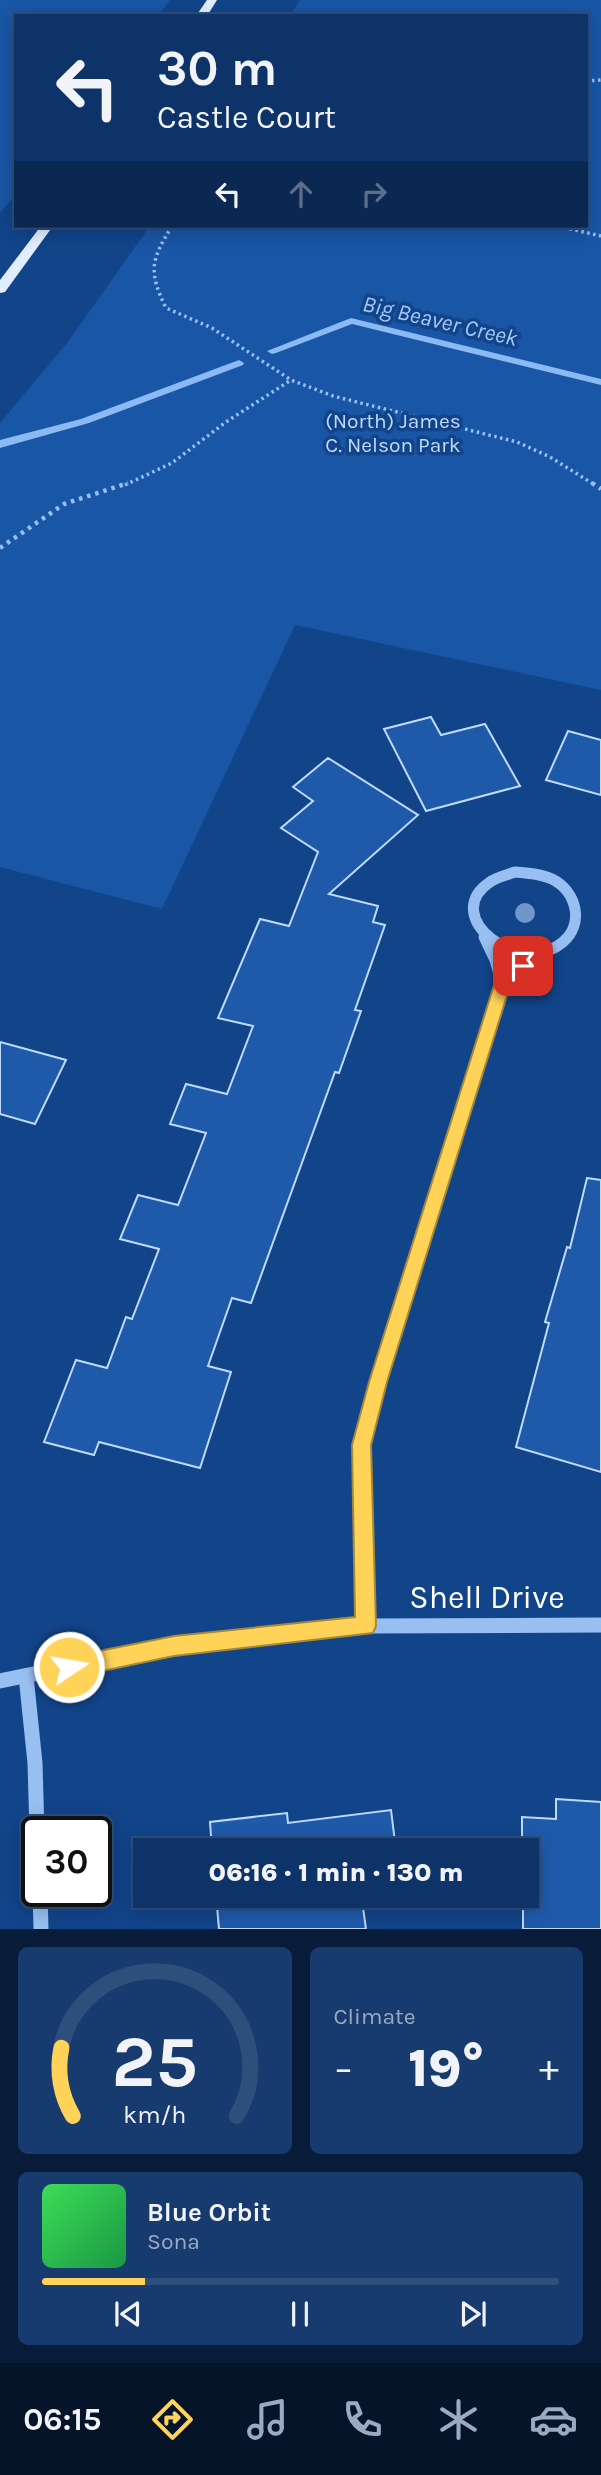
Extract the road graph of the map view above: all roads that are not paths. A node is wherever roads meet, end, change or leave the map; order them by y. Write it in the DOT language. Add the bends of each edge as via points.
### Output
graph roads {
  1 [pos="46,228"];
  2 [pos="0,289"];
  3 [pos="483,934"];
  4 [pos="548,950"];
  5 [pos="502,985"];
  6 [pos="601,1625"];
  7 [pos="366,1626"];
  8 [pos="26,1676"];
  9 [pos="0,1681"];
  10 [pos="37,1816"];
  11 [pos="40,1907"];
  12 [pos="41,1929"];
  1 -- 2 [label="main road"];
  3 -- 4 [label="street" via="512,951 531,954"];
  3 -- 4 [label="street" via="472,908 485,884 515,872 532,873 561,885 577,908 572,933"];
  3 -- 5 [label="street"];
  4 -- 5 [label="street"];
  5 -- 7 [label="street" via="362,1445"];
  6 -- 7 [label="street, Shell Drive"];
  7 -- 8 [label="street, Shell Drive" via="174,1646"];
  8 -- 9 [label="street, Shell Drive"];
  8 -- 10 [label="street"];
  11 -- 12 [label="street"];
}
